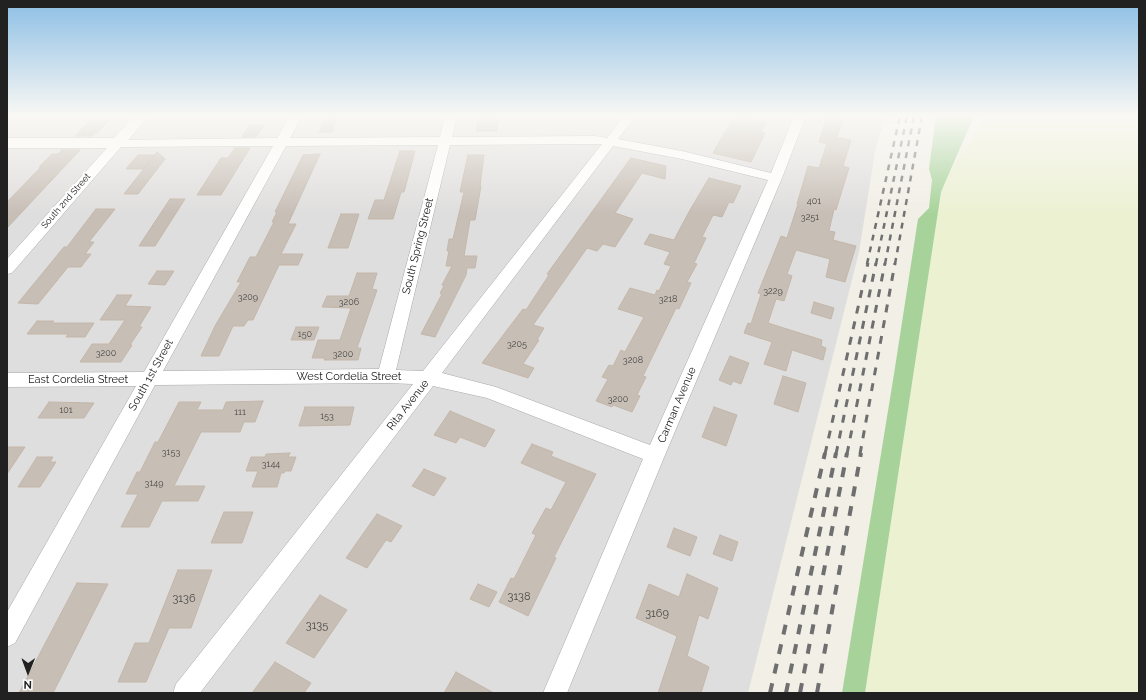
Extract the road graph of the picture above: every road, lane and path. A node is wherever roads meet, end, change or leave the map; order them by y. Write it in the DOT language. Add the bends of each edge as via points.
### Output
graph roads {
  1 [pos="113,149"];
  2 [pos="277,149"];
  3 [pos="442,149"];
  4 [pos="604,149"];
  5 [pos="648,149"];
  6 [pos="787,149"];
  7 [pos="775,178"];
  8 [pos="7,269"];
  9 [pos="386,376"];
  10 [pos="429,378"];
  11 [pos="149,379"];
  12 [pos="7,380"];
  13 [pos="655,455"];
  14 [pos="7,635"];
  15 [pos="185,693"];
  16 [pos="555,693"];
  1 -- 8 [label="street, South 2nd Street"];
  2 -- 11 [label="street, South 1st Street"];
  3 -- 9 [label="street, South Spring Street"];
  4 -- 10 [label="street, Rita Avenue"];
  5 -- 7 [label="street"];
  6 -- 7 [label="street, Carman Avenue"];
  7 -- 13 [label="street, Carman Avenue"];
  9 -- 10 [label="street, West Cordelia Street"];
  9 -- 11 [label="street, West Cordelia Street"];
  10 -- 13 [label="street, West Cordelia Street" via="490,392"];
  10 -- 15 [label="street, Rita Avenue"];
  11 -- 12 [label="street, East Cordelia Street"];
  11 -- 14 [label="street, South 1st Street"];
  13 -- 16 [label="street, Carman Avenue"];
}
